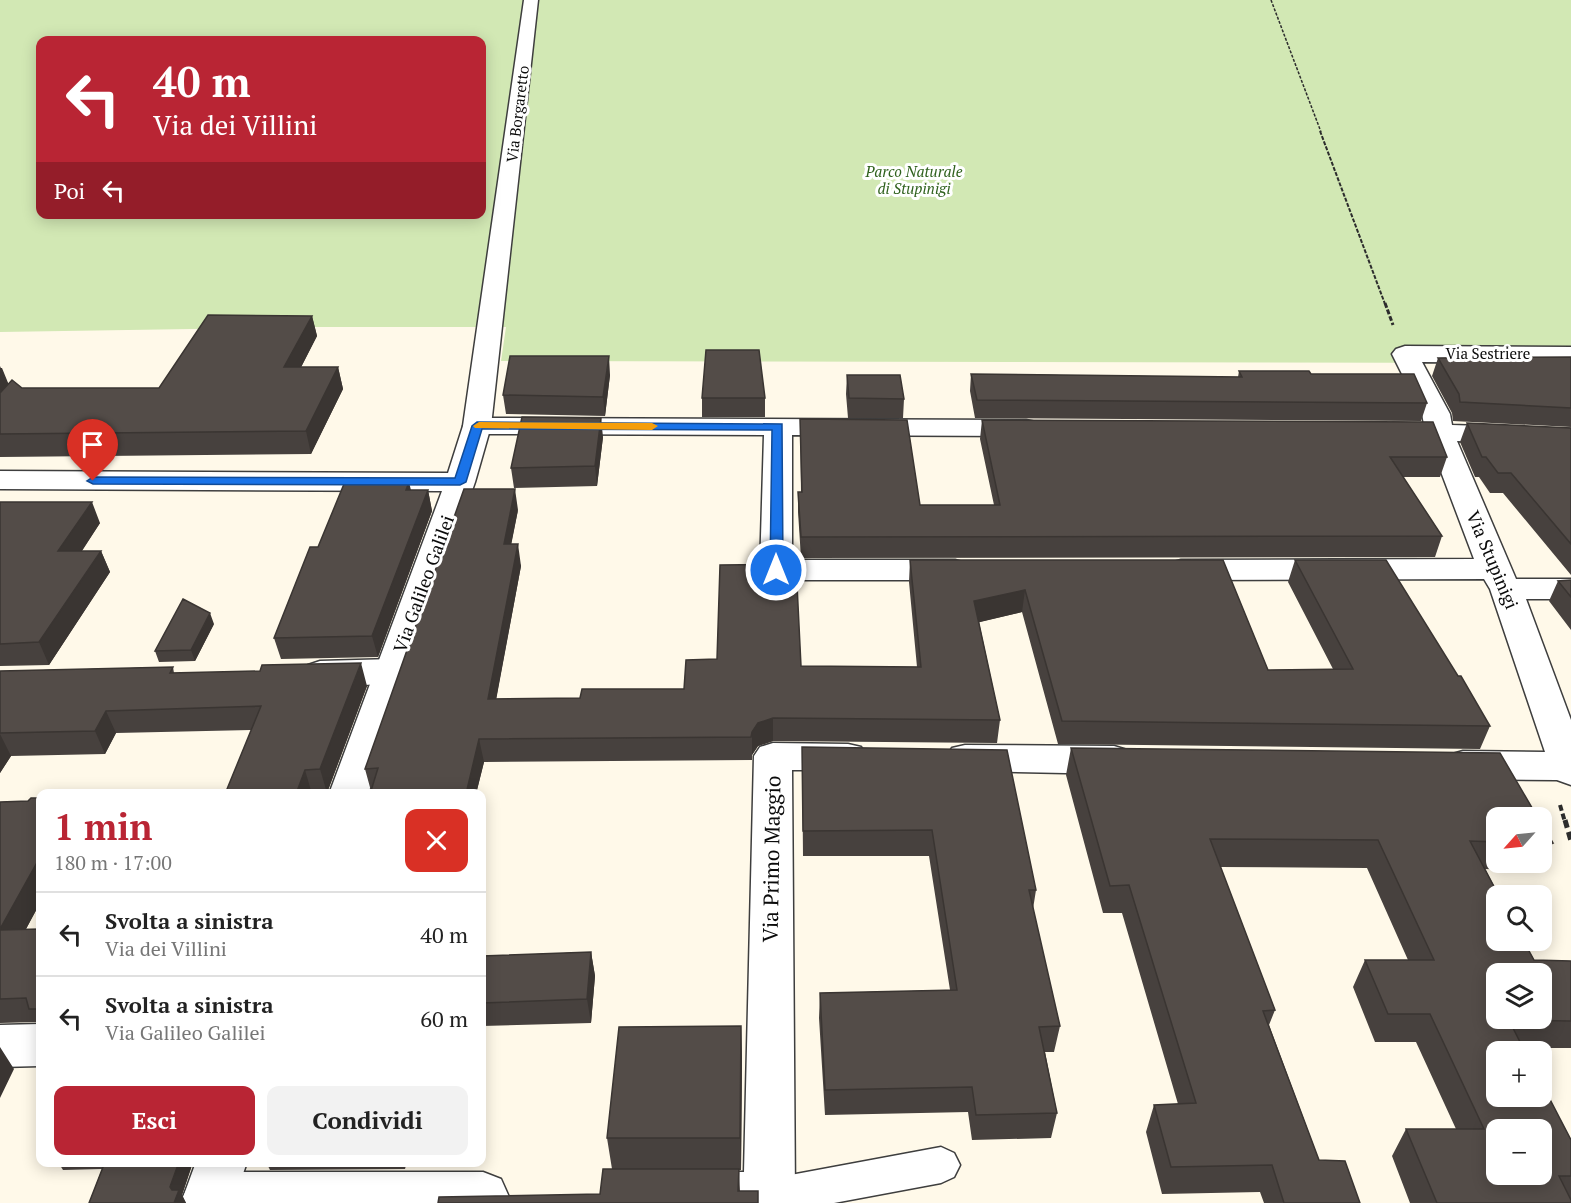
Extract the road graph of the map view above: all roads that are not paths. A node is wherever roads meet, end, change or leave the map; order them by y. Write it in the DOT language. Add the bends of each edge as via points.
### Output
graph roads {
  1 [pos="531,0"];
  2 [pos="504,227"];
  3 [pos="1405,354"];
  4 [pos="1571,355"];
  5 [pos="477,426"];
  6 [pos="778,426"];
  7 [pos="1051,428"];
  8 [pos="1371,430"];
  9 [pos="1439,431"];
  10 [pos="1571,437"];
  11 [pos="0,480"];
  12 [pos="460,482"];
  13 [pos="979,570"];
  14 [pos="1158,570"];
  15 [pos="1500,579"];
  16 [pos="1571,589"];
  17 [pos="393,671"];
  18 [pos="286,673"];
  19 [pos="881,757"];
  20 [pos="928,758"];
  21 [pos="1155,761"];
  22 [pos="1429,765"];
  23 [pos="1570,769"];
  24 [pos="350,789"];
  25 [pos="36,1045"];
  26 [pos="0,1046"];
  27 [pos="941,1165"];
  28 [pos="213,1188"];
  29 [pos="519,1197"];
  30 [pos="674,1197"];
  31 [pos="769,1197"];
  1 -- 2 [label="street, Via Borgaretto"];
  2 -- 5 [label="street, Via Galileo Galilei"];
  3 -- 4 [label="street, Via Sestriere"];
  3 -- 9 [label="street, Via Stupinigi" via="1436,414"];
  5 -- 6 [label="street"];
  5 -- 12 [label="street, Via Galileo Galilei"];
  6 -- 7 [label="street"];
  6 -- 13 [label="street" via="776,570"];
  8 -- 9 [label="street"];
  9 -- 10 [label="street"];
  9 -- 15 [label="street, Via Stupinigi"];
  11 -- 12 [label="street"];
  12 -- 17 [label="street, Via Galileo Galilei"];
  14 -- 15 [label="street"];
  15 -- 16 [label="street"];
  15 -- 23 [label="street, Via Stupinigi"];
  17 -- 18 [label="street"];
  17 -- 24 [label="street, Via Galileo Galilei"];
  19 -- 31 [label="street, Via Primo Maggio" via="774,756"];
  20 -- 21 [label="street"];
  22 -- 23 [label="street"];
  25 -- 26 [label="street"];
  27 -- 31 [label="lane"];
  28 -- 29 [label="street"];
  30 -- 31 [label="street"];
}
